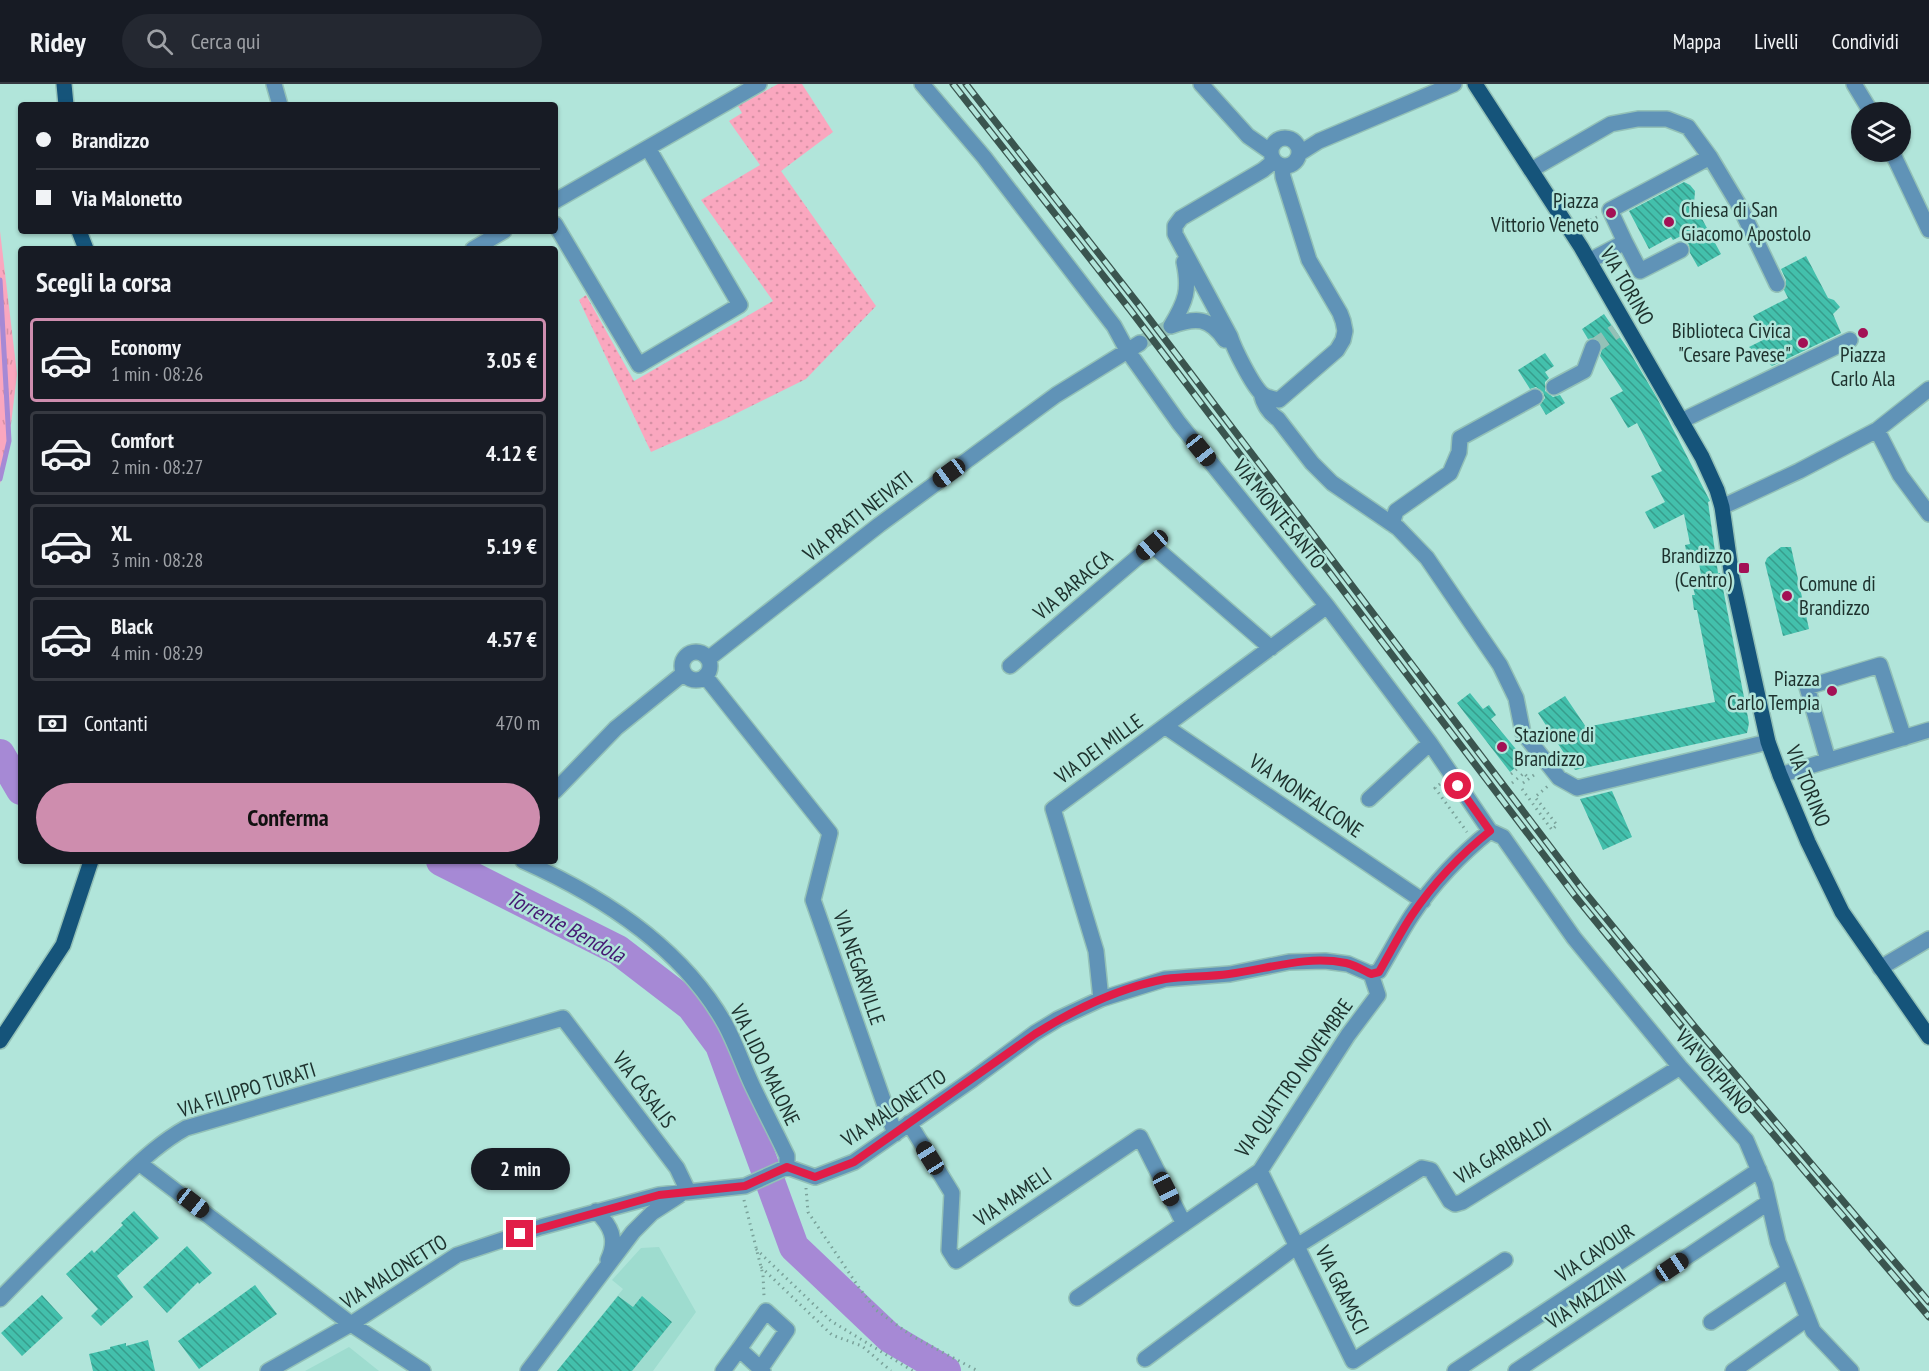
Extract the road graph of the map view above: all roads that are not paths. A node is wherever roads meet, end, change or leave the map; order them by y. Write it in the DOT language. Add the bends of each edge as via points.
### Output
graph roads {
  1 [pos="274,84"];
  2 [pos="759,84"];
  3 [pos="922,84"];
  4 [pos="1201,84"];
  5 [pos="1454,84"];
  6 [pos="1475,84"];
  7 [pos="1854,84"];
  8 [pos="67,85"];
  9 [pos="66,102"];
  10 [pos="279,102"];
  11 [pos="1865,102"];
  12 [pos="648,148"];
  13 [pos="1283,152"];
  14 [pos="1710,157"];
  15 [pos="1897,162"];
  16 [pos="1531,170"];
  17 [pos="558,199"];
  18 [pos="558,229"];
  19 [pos="1929,230"];
  20 [pos="499,234"];
  21 [pos="1625,242"];
  22 [pos="478,246"];
  23 [pos="1182,250"];
  24 [pos="1681,250"];
  25 [pos="1589,261"];
  26 [pos="1777,284"];
  27 [pos="1850,340"];
  28 [pos="1133,346"];
  29 [pos="1593,346"];
  30 [pos="1234,349"];
  31 [pos="1554,387"];
  32 [pos="1929,389"];
  33 [pos="1261,393"];
  34 [pos="1535,397"];
  35 [pos="1279,400"];
  36 [pos="1278,419"];
  37 [pos="1681,421"];
  38 [pos="1877,430"];
  39 [pos="1722,507"];
  40 [pos="1929,514"];
  41 [pos="1392,524"];
  42 [pos="1327,606"];
  43 [pos="1271,648"];
  44 [pos="708,659"];
  45 [pos="1010,666"];
  46 [pos="684,673"];
  47 [pos="705,676"];
  48 [pos="1166,727"];
  49 [pos="1929,730"];
  50 [pos="1904,738"];
  51 [pos="1768,742"];
  52 [pos="1430,743"];
  53 [pos="1828,760"];
  54 [pos="1780,775"];
  55 [pos="558,788"];
  56 [pos="1369,799"];
  57 [pos="1490,831"];
  58 [pos="90,864"];
  59 [pos="530,864"];
  60 [pos="1424,901"];
  61 [pos="1929,939"];
  62 [pos="1881,968"];
  63 [pos="1371,974"];
  64 [pos="1101,999"];
  65 [pos="562,1018"];
  66 [pos="1929,1037"];
  67 [pos="0,1041"];
  68 [pos="1680,1067"];
  69 [pos="909,1123"];
  70 [pos="895,1134"];
  71 [pos="139,1163"];
  72 [pos="783,1169"];
  73 [pos="1759,1170"];
  74 [pos="1260,1171"];
  75 [pos="687,1191"];
  76 [pos="1769,1203"];
  77 [pos="596,1211"];
  78 [pos="1184,1224"];
  79 [pos="1297,1246"];
  80 [pos="1505,1260"];
  81 [pos="1790,1270"];
  82 [pos="603,1271"];
  83 [pos="1077,1298"];
  84 [pos="0,1299"];
  85 [pos="1808,1318"];
  86 [pos="1711,1322"];
  87 [pos="351,1324"];
  88 [pos="739,1349"];
  89 [pos="1145,1359"];
  90 [pos="762,1370"];
  91 [pos="268,1371"];
  92 [pos="423,1371"];
  93 [pos="528,1371"];
  94 [pos="723,1371"];
  95 [pos="1455,1371"];
  96 [pos="1516,1371"];
  97 [pos="1733,1371"];
  98 [pos="1851,1371"];
  1 -- 10 [label="street"];
  2 -- 12 [label="street"];
  3 -- 28 [label="street, VIA MONTESANTO"];
  4 -- 13 [label="street" via="1248,136"];
  5 -- 13 [label="street" via="1319,141"];
  6 -- 16 [label="main road, VIA TORINO"];
  7 -- 11 [label="street"];
  8 -- 9 [label="main road"];
  12 -- 17 [label="street"];
  12 -- 18 [label="street" via="741,305 639,364"];
  13 -- 23 [label="street" via="1263,170 1181,218 1175,234"];
  13 -- 35 [label="street" via="1283,177 1309,260 1340,313 1345,331 1337,350"];
  14 -- 16 [label="street" via="1688,126 1666,119 1638,119 1611,124"];
  14 -- 21 [label="street" via="1610,210"];
  14 -- 26 [label="street" via="1740,207"];
  15 -- 19 [label="street"];
  16 -- 25 [label="main road, VIA TORINO"];
  20 -- 22 [label="street"];
  21 -- 24 [label="street" via="1640,271"];
  21 -- 25 [label="street"];
  23 -- 30 [label="street"];
  23 -- 30 [label="street" via="1186,297 1171,326 1192,320 1210,324"];
  25 -- 37 [label="main road, VIA TORINO" via="1621,329"];
  27 -- 37 [label="street"];
  28 -- 42 [label="street, VIA MONTESANTO" via="1179,423"];
  28 -- 44 [label="street, VIA PRATI NEIVATI" via="1056,395 950,472"];
  29 -- 31 [label="street" via="1584,370"];
  30 -- 33 [label="street"];
  32 -- 38 [label="street"];
  33 -- 35 [label="street"];
  33 -- 36 [label="street"];
  34 -- 41 [label="street" via="1460,438 1450,473 1396,512"];
  35 -- 36 [label="street"];
  36 -- 41 [label="street" via="1332,483"];
  37 -- 39 [label="main road, VIA TORINO" via="1702,457"];
  38 -- 39 [label="street"];
  38 -- 40 [label="street" via="1900,475"];
  39 -- 51 [label="main road, VIA TORINO" via="1732,578"];
  41 -- 51 [label="street" via="1427,558 1500,665 1516,699 1523,733 1556,775 1577,788"];
  42 -- 43 [label="street, VIA DEI MILLE"];
  42 -- 52 [label="street, VIA MONTESANTO"];
  43 -- 45 [label="street, VIA BARACCA" via="1152,545"];
  43 -- 48 [label="street, VIA DEI MILLE"];
  44 -- 46 [label="street" via="697,652 689,654 682,665"];
  44 -- 47 [label="street"];
  46 -- 47 [label="street" via="692,679"];
  46 -- 55 [label="street" via="616,728"];
  47 -- 70 [label="street, VIA NEGARVILLE" via="830,833 813,900"];
  48 -- 60 [label="street, VIA MONFALCONE"];
  48 -- 64 [label="street, VIA DEI MILLE" via="1053,809 1096,951"];
  49 -- 50 [label="street"];
  50 -- 53 [label="street"];
  50 -- 53 [label="street" via="1880,664 1807,687"];
  51 -- 54 [label="main road, VIA TORINO"];
  52 -- 56 [label="street"];
  52 -- 57 [label="street, VIA MONTESANTO"];
  53 -- 54 [label="street"];
  54 -- 62 [label="main road, VIA TORINO" via="1842,912"];
  57 -- 60 [label="street" via="1446,872"];
  57 -- 68 [label="street, VIA VOLPIANO" via="1503,837 1574,938"];
  58 -- 67 [label="main road" via="63,945"];
  59 -- 72 [label="street, VIA LIDO MALONE" via="628,917 674,958 702,990 725,1024 787,1156"];
  60 -- 63 [label="street" via="1379,972"];
  61 -- 62 [label="street"];
  62 -- 66 [label="main road, VIA TORINO"];
  63 -- 64 [label="street, VIA MALONETTO" via="1348,964 1289,962 1230,974 1165,979"];
  63 -- 74 [label="street, VIA QUATTRO NOVEMBRE" via="1378,995"];
  64 -- 69 [label="street, VIA MALONETTO" via="1058,1019"];
  65 -- 71 [label="street, VIA FILIPPO TURATI" via="186,1128 167,1138"];
  65 -- 75 [label="street, VIA CASALIS" via="677,1168"];
  68 -- 73 [label="street, VIA VOLPIANO" via="1746,1140"];
  68 -- 79 [label="street, VIA GARIBALDI" via="1462,1202 1455,1204 1450,1200 1431,1170 1422,1168"];
  69 -- 70 [label="street, VIA MALONETTO"];
  69 -- 78 [label="street, VIA MAMELI" via="952,1192 949,1251 956,1261 1140,1137"];
  70 -- 72 [label="street, VIA MALONETTO" via="854,1162 815,1177"];
  71 -- 84 [label="street, VIA FILIPPO TURATI"];
  71 -- 87 [label="street"];
  72 -- 75 [label="street, VIA MALONETTO" via="743,1186"];
  73 -- 76 [label="street, VIA VOLPIANO"];
  73 -- 95 [label="street, VIA CAVOUR"];
  74 -- 78 [label="street, VIA QUATTRO NOVEMBRE"];
  74 -- 79 [label="street, VIA GRAMSCI"];
  75 -- 77 [label="street, VIA MALONETTO"];
  75 -- 82 [label="street" via="633,1232"];
  76 -- 81 [label="street, VIA VOLPIANO" via="1778,1242"];
  76 -- 96 [label="street, VIA MAZZINI"];
  77 -- 82 [label="street" via="607,1222 613,1240"];
  77 -- 87 [label="street, VIA MALONETTO" via="457,1255"];
  78 -- 83 [label="street, VIA QUATTRO NOVEMBRE"];
  79 -- 80 [label="street, VIA GRAMSCI" via="1353,1361"];
  79 -- 89 [label="street, VIA GARIBALDI"];
  81 -- 85 [label="street, VIA VOLPIANO"];
  81 -- 86 [label="street"];
  82 -- 93 [label="street"];
  85 -- 97 [label="street"];
  85 -- 98 [label="street, VIA VOLPIANO" via="1813,1331"];
  87 -- 91 [label="street, VIA MALONETTO"];
  87 -- 92 [label="street"];
  88 -- 90 [label="street"];
  88 -- 90 [label="street" via="765,1311 787,1330"];
  88 -- 94 [label="street"];
}
